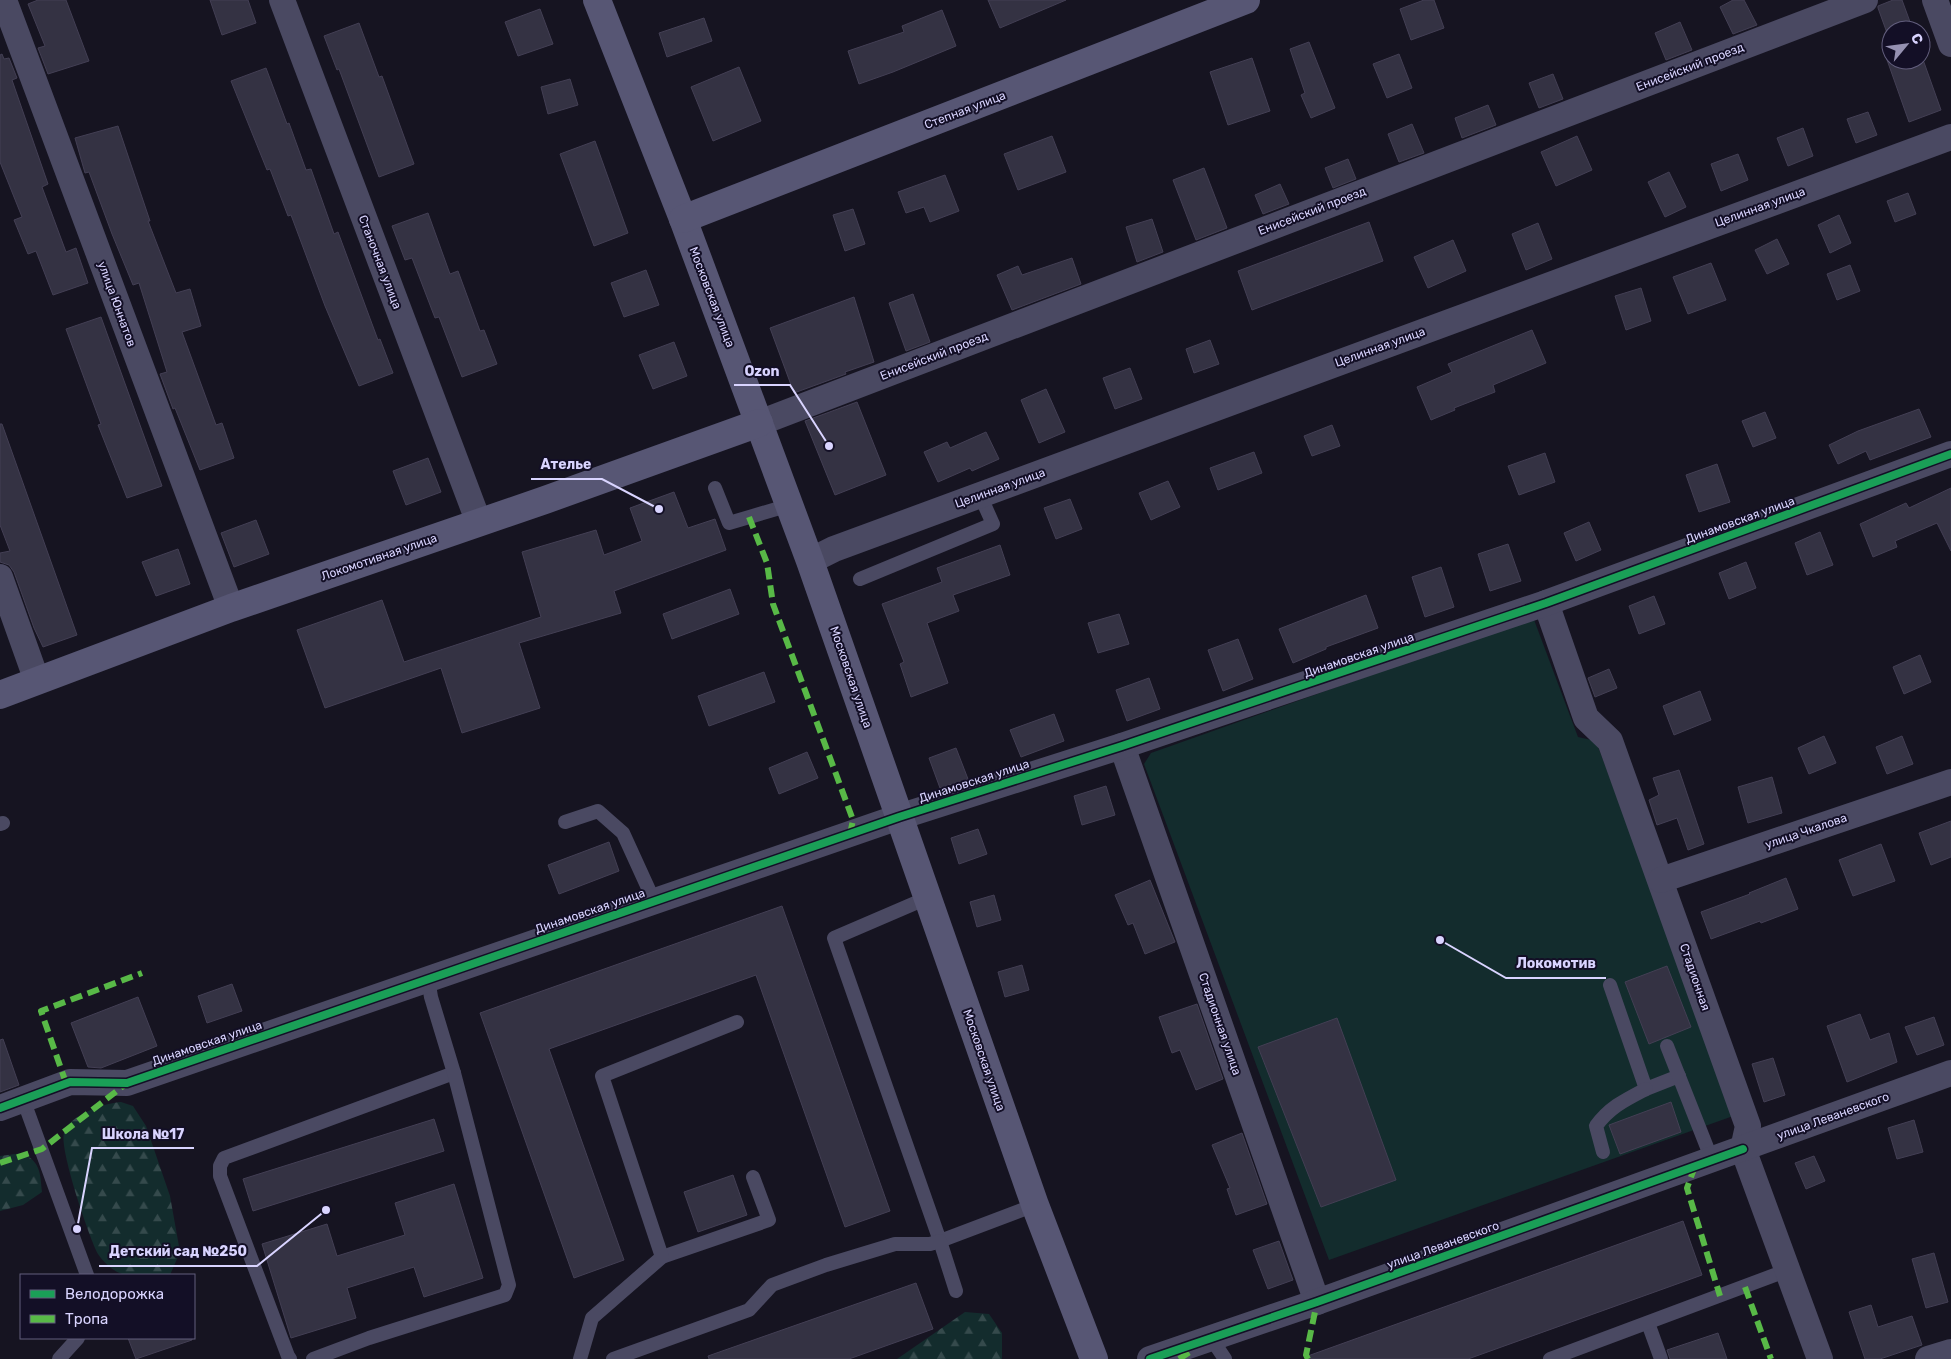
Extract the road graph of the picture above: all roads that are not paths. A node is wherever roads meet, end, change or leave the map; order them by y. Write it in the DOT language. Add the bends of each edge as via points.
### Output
graph roads {
  1 [pos="4,0"];
  2 [pos="282,0"];
  3 [pos="597,0"];
  4 [pos="1246,0"];
  5 [pos="1865,0"];
  6 [pos="1941,3"];
  7 [pos="1951,44"];
  8 [pos="1951,136"];
  9 [pos="682,219"];
  10 [pos="759,423"];
  11 [pos="1951,454"];
  12 [pos="715,488"];
  13 [pos="980,495"];
  14 [pos="790,505"];
  15 [pos="479,523"];
  16 [pos="810,560"];
  17 [pos="0,577"];
  18 [pos="860,579"];
  19 [pos="1546,603"];
  20 [pos="230,608"];
  21 [pos="37,681"];
  22 [pos="0,695"];
  23 [pos="1122,746"];
  24 [pos="1951,782"];
  25 [pos="899,817"];
  26 [pos="565,822"];
  27 [pos="1661,880"];
  28 [pos="927,898"];
  29 [pos="654,901"];
  30 [pos="428,979"];
  31 [pos="1610,985"];
  32 [pos="737,1022"];
  33 [pos="1667,1046"];
  34 [pos="454,1073"];
  35 [pos="1951,1073"];
  36 [pos="1679,1076"];
  37 [pos="1646,1089"];
  38 [pos="12,1103"];
  39 [pos="1743,1148"];
  40 [pos="1603,1152"];
  41 [pos="1712,1160"];
  42 [pos="753,1177"];
  43 [pos="1035,1205"];
  44 [pos="940,1241"];
  45 [pos="662,1257"];
  46 [pos="1788,1270"];
  47 [pos="87,1274"];
  48 [pos="956,1291"];
  49 [pos="1317,1302"];
  50 [pos="1648,1323"];
  51 [pos="77,1339"];
  52 [pos="1218,1349"];
  53 [pos="1951,1352"];
  54 [pos="59,1359"];
  55 [pos="290,1359"];
  56 [pos="313,1359"];
  57 [pos="580,1359"];
  58 [pos="613,1359"];
  59 [pos="1094,1359"];
  60 [pos="1150,1359"];
  61 [pos="1550,1359"];
  62 [pos="1661,1359"];
  63 [pos="1820,1359"];
  64 [pos="1928,1359"];
  1 -- 20 [label="street, улица Юннатов"];
  2 -- 15 [label="street, Станочная улица"];
  3 -- 9 [label="street, Московская улица"];
  4 -- 9 [label="street, Степная улица"];
  5 -- 10 [label="street, Енисейский проезд"];
  6 -- 7 [label="street"];
  8 -- 13 [label="street, Целинная улица"];
  9 -- 10 [label="street, Московская улица"];
  10 -- 14 [label="street, Московская улица"];
  10 -- 15 [label="street, Локомотивная улица"];
  11 -- 19 [label="street, Динамовская улица"];
  12 -- 14 [label="lane" via="728,523"];
  13 -- 16 [label="street, Целинная улица"];
  13 -- 18 [label="lane" via="993,524"];
  14 -- 16 [label="street, Московская улица"];
  15 -- 20 [label="street, Локомотивная улица"];
  16 -- 25 [label="street, Московская улица"];
  17 -- 21 [label="street"];
  19 -- 23 [label="street, Динамовская улица"];
  19 -- 27 [label="street, Стадионная" via="1586,718 1610,741"];
  20 -- 21 [label="street, Локомотивная улица"];
  21 -- 22 [label="street, Локомотивная улица"];
  23 -- 25 [label="street, Динамовская улица"];
  23 -- 49 [label="street, Стадионная улица"];
  24 -- 27 [label="street, улица Чкалова"];
  25 -- 28 [label="street, Московская улица"];
  25 -- 29 [label="street, Динамовская улица"];
  26 -- 29 [label="lane" via="598,811 623,833"];
  27 -- 39 [label="street, Стадионная" via="1748,1126"];
  28 -- 43 [label="street, Московская улица"];
  28 -- 44 [label="lane" via="834,938"];
  29 -- 30 [label="street, Динамовская улица"];
  30 -- 34 [label="lane"];
  30 -- 38 [label="street, Динамовская улица" via="127,1083 70,1082"];
  31 -- 37 [label="lane"];
  32 -- 45 [label="lane" via="602,1076"];
  33 -- 36 [label="lane"];
  34 -- 55 [label="lane" via="224,1158 220,1176"];
  34 -- 56 [label="lane" via="509,1285 505,1295"];
  35 -- 39 [label="street, улица Леваневского"];
  36 -- 37 [label="lane"];
  36 -- 41 [label="lane"];
  37 -- 40 [label="lane" via="1618,1104 1596,1126"];
  38 -- 47 [label="lane"];
  39 -- 41 [label="street, улица Леваневского"];
  39 -- 46 [label="street"];
  41 -- 49 [label="street, улица Леваневского"];
  42 -- 45 [label="lane" via="769,1220"];
  43 -- 44 [label="lane"];
  43 -- 59 [label="street, Московская улица"];
  44 -- 48 [label="lane"];
  44 -- 58 [label="lane" via="895,1244 826,1265 772,1285 748,1310"];
  45 -- 57 [label="lane" via="592,1318"];
  46 -- 50 [label="lane"];
  46 -- 63 [label="street"];
  49 -- 52 [label="street, улица Леваневского"];
  50 -- 61 [label="lane"];
  50 -- 62 [label="lane"];
  51 -- 54 [label="lane"];
  52 -- 60 [label="street, улица Леваневского"];
  53 -- 64 [label="street"];
}
